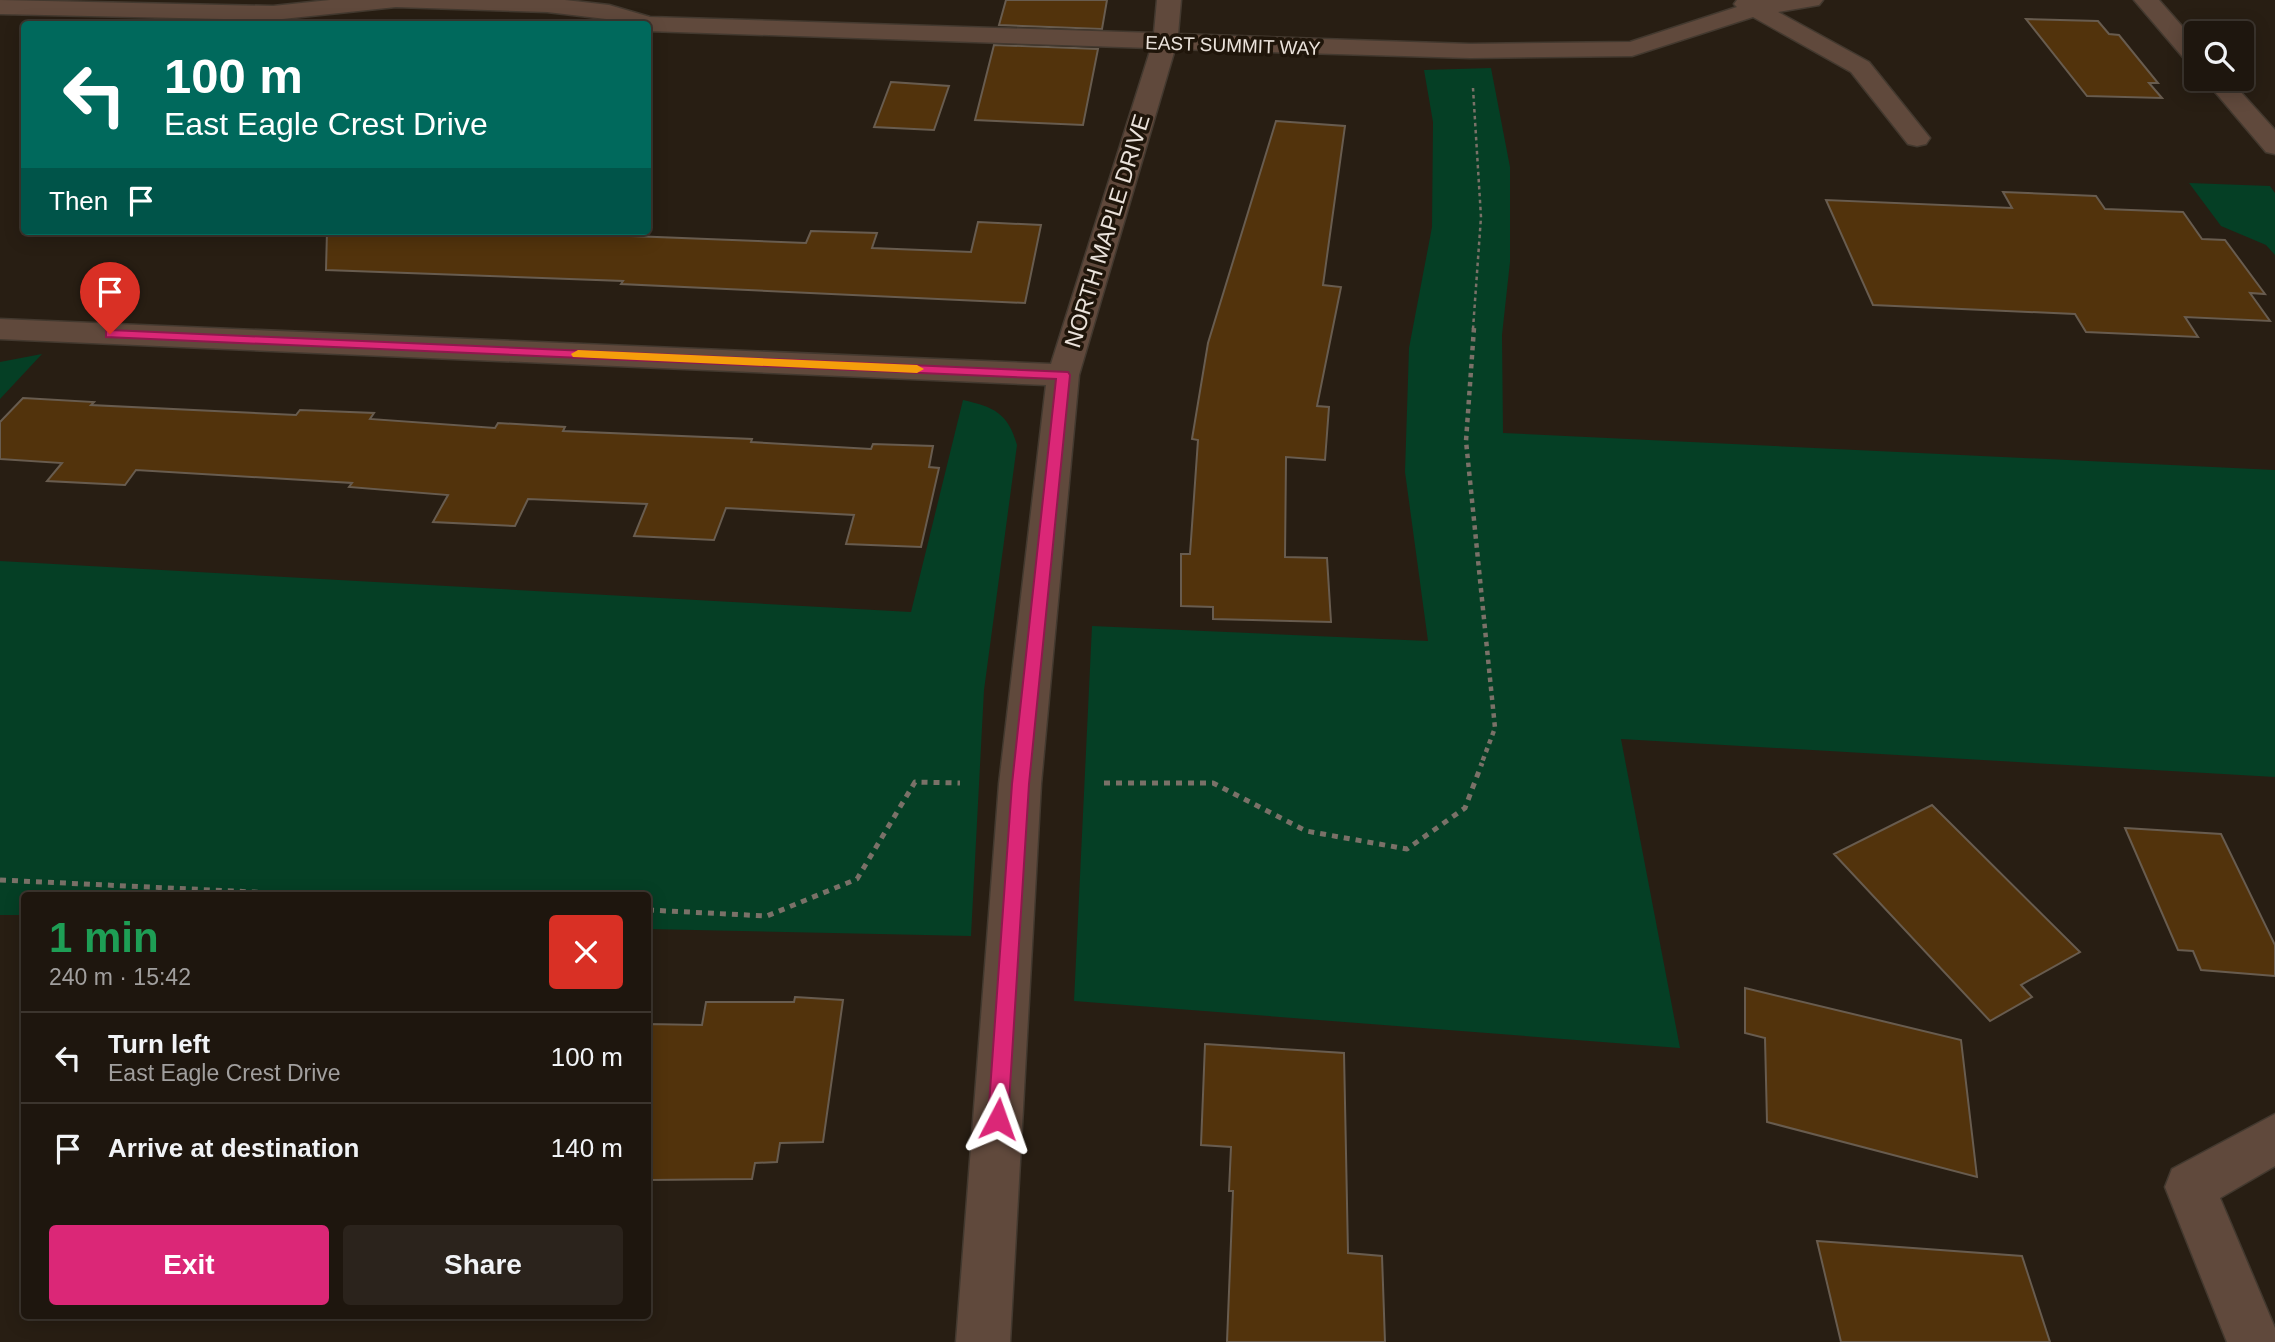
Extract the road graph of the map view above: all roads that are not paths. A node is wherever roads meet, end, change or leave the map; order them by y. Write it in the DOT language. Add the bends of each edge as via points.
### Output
graph roads {
  1 [pos="1169,0"];
  2 [pos="1811,0"];
  3 [pos="2146,0"];
  4 [pos="1746,4"];
  5 [pos="0,7"];
  6 [pos="273,13"];
  7 [pos="298,21"];
  8 [pos="637,21"];
  9 [pos="651,24"];
  10 [pos="1165,43"];
  11 [pos="2184,43"];
  12 [pos="2227,91"];
  13 [pos="1917,138"];
  14 [pos="2275,146"];
  15 [pos="0,329"];
  16 [pos="1063,375"];
  17 [pos="2275,1139"];
  18 [pos="982,1342"];
  19 [pos="2254,1342"];
  1 -- 10 [label="street, NORTH MAPLE DRIVE"];
  2 -- 4 [label="street, EAST SUMMIT WAY"];
  3 -- 11 [label="street"];
  4 -- 10 [label="street, EAST SUMMIT WAY" via="1632,49 1470,51"];
  4 -- 13 [label="street" via="1860,67"];
  5 -- 6 [label="street, EAST SUMMIT WAY"];
  6 -- 7 [label="street, EAST SUMMIT WAY"];
  6 -- 8 [label="street, EAST SUMMIT WAY" via="396,0 533,4 609,12"];
  9 -- 10 [label="street, EAST SUMMIT WAY"];
  10 -- 16 [label="street, NORTH MAPLE DRIVE"];
  12 -- 14 [label="street"];
  15 -- 16 [label="street"];
  16 -- 18 [label="street, NORTH MAPLE DRIVE" via="1020,784"];
  17 -- 19 [label="street" via="2190,1187"];
}
